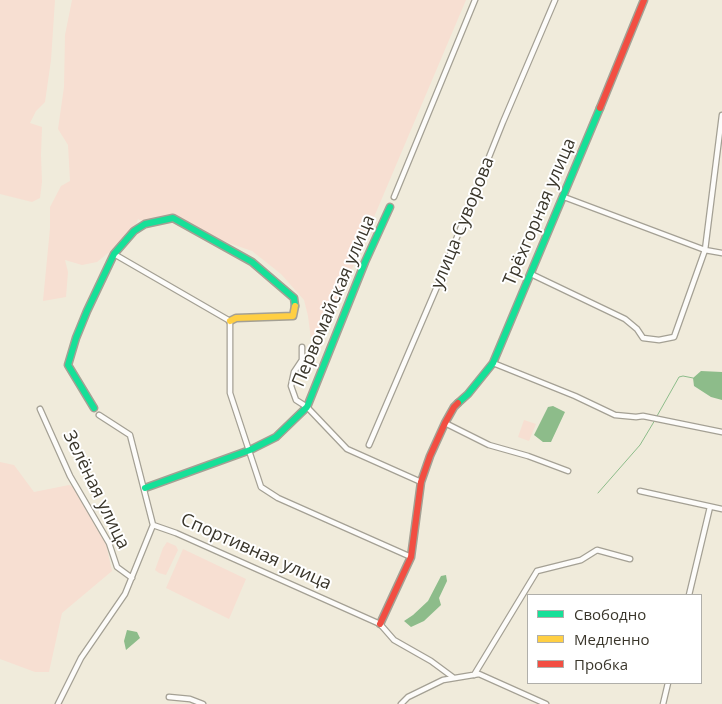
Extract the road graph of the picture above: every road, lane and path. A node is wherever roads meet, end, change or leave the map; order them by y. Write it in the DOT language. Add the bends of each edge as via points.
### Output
graph roads {
  1 [pos="475,0"];
  2 [pos="555,0"];
  3 [pos="644,0"];
  4 [pos="722,115"];
  5 [pos="394,197"];
  6 [pos="564,197"];
  7 [pos="390,207"];
  8 [pos="704,250"];
  9 [pos="722,253"];
  10 [pos="114,254"];
  11 [pos="531,274"];
  12 [pos="230,321"];
  13 [pos="302,347"];
  14 [pos="493,364"];
  15 [pos="307,407"];
  16 [pos="94,408"];
  17 [pos="40,409"];
  18 [pos="99,415"];
  19 [pos="445,423"];
  20 [pos="722,432"];
  21 [pos="369,445"];
  22 [pos="250,450"];
  23 [pos="568,471"];
  24 [pos="421,482"];
  25 [pos="145,488"];
  26 [pos="640,491"];
  27 [pos="710,507"];
  28 [pos="721,507"];
  29 [pos="153,525"];
  30 [pos="411,557"];
  31 [pos="630,560"];
  32 [pos="132,578"];
  33 [pos="688,594"];
  34 [pos="380,624"];
  35 [pos="474,675"];
  36 [pos="454,678"];
  37 [pos="668,684"];
  38 [pos="169,697"];
  39 [pos="58,704"];
  40 [pos="203,704"];
  41 [pos="401,704"];
  42 [pos="546,704"];
  43 [pos="662,704"];
  1 -- 5 [label="street"];
  2 -- 21 [label="street, улица Суворова" via="440,282"];
  3 -- 6 [label="street, Трёхгорная улица"];
  4 -- 8 [label="street"];
  6 -- 8 [label="street"];
  6 -- 11 [label="street, Трёхгорная улица"];
  7 -- 15 [label="street, Первомайская улица"];
  8 -- 9 [label="street"];
  8 -- 11 [label="street" via="674,337 659,340 643,338 625,319"];
  10 -- 12 [label="street"];
  10 -- 12 [label="street" via="134,231 145,224 173,218 252,262 294,298 293,316 236,318"];
  10 -- 16 [label="street" via="83,320 68,365"];
  11 -- 14 [label="street, Трёхгорная улица"];
  12 -- 22 [label="street" via="230,393"];
  13 -- 15 [label="street" via="302,360 294,372 291,386 296,400"];
  14 -- 19 [label="street, Трёхгорная улица" via="454,407"];
  14 -- 20 [label="street" via="615,415 643,416"];
  15 -- 22 [label="street" via="276,437"];
  15 -- 24 [label="street" via="347,449"];
  17 -- 32 [label="street, Зелёная улица" via="70,476 109,543 117,567"];
  18 -- 25 [label="street, Спортивная улица" via="130,436"];
  19 -- 23 [label="street" via="489,445"];
  19 -- 24 [label="street, Трёхгорная улица"];
  22 -- 25 [label="street"];
  22 -- 30 [label="street" via="261,487 278,498"];
  24 -- 30 [label="street, Трёхгорная улица"];
  25 -- 29 [label="street, Спортивная улица"];
  26 -- 27 [label="street"];
  27 -- 28 [label="street"];
  27 -- 33 [label="street"];
  29 -- 32 [label="street"];
  29 -- 34 [label="street, Спортивная улица"];
  30 -- 34 [label="street, Трёхгорная улица"];
  31 -- 35 [label="street" via="597,550 581,560 537,571"];
  32 -- 39 [label="street" via="125,594 81,658"];
  34 -- 36 [label="street, Спортивная улица" via="394,640"];
  35 -- 36 [label="street"];
  35 -- 42 [label="street" via="479,674"];
  36 -- 41 [label="street" via="408,697"];
  37 -- 43 [label="street"];
  38 -- 40 [label="street"];
}
